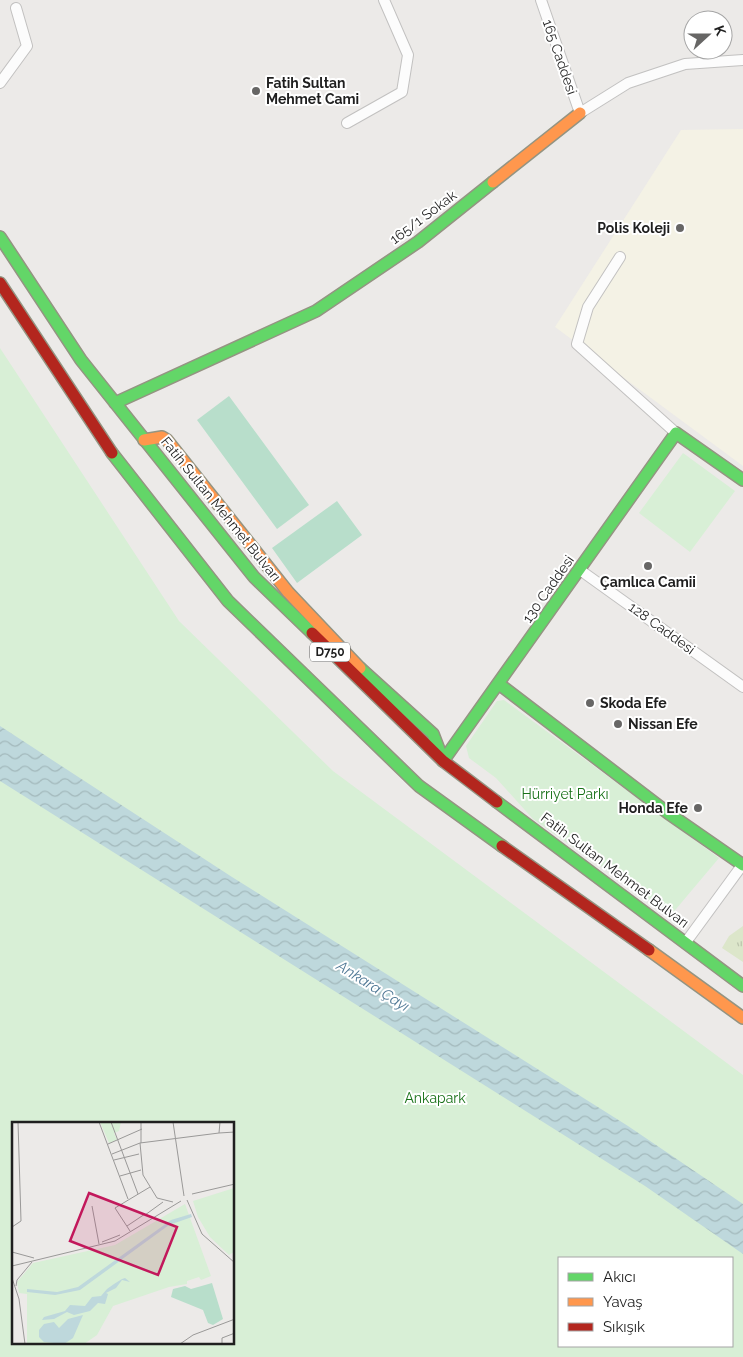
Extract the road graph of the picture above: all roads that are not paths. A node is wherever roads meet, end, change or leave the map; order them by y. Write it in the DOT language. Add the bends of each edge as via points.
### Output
graph roads {
  1 [pos="384,0"];
  2 [pos="541,0"];
  3 [pos="16,8"];
  4 [pos="743,60"];
  5 [pos="0,83"];
  6 [pos="580,114"];
  7 [pos="348,123"];
  8 [pos="0,237"];
  9 [pos="620,256"];
  10 [pos="0,283"];
  11 [pos="115,403"];
  12 [pos="676,432"];
  13 [pos="144,440"];
  14 [pos="743,480"];
  15 [pos="580,570"];
  16 [pos="499,684"];
  17 [pos="743,687"];
  18 [pos="443,761"];
  19 [pos="742,869"];
  20 [pos="686,942"];
  21 [pos="743,986"];
  22 [pos="743,1018"];
  1 -- 7 [label="street" via="408,55 402,92"];
  2 -- 6 [label="street, 165 Caddesi"];
  3 -- 5 [label="street" via="27,46"];
  4 -- 6 [label="street, 165/1 Sokak" via="685,64 628,83"];
  6 -- 11 [label="main road, 165/1 Sokak" via="418,242 316,311"];
  8 -- 11 [label="main road, Fatih Sultan Mehmet Bulvarı / D750" via="81,360"];
  9 -- 12 [label="street" via="588,307 576,344"];
  10 -- 22 [label="main road, D750" via="113,455 228,601 419,786"];
  11 -- 13 [label="main road, Fatih Sultan Mehmet Bulvarı / D750"];
  12 -- 14 [label="main road"];
  12 -- 15 [label="main road, 130 Caddesi"];
  13 -- 18 [label="main road, Fatih Sultan Mehmet Bulvarı / D750" via="254,577"];
  13 -- 18 [label="main road" via="162,437 167,440 288,592 358,666 433,734"];
  15 -- 16 [label="main road, 130 Caddesi"];
  15 -- 17 [label="street, 128 Caddesi"];
  16 -- 18 [label="main road, 130 Caddesi"];
  16 -- 19 [label="main road"];
  18 -- 20 [label="main road, Fatih Sultan Mehmet Bulvarı / D750"];
  19 -- 20 [label="street"];
  20 -- 21 [label="main road, Fatih Sultan Mehmet Bulvarı / D750"];
}
